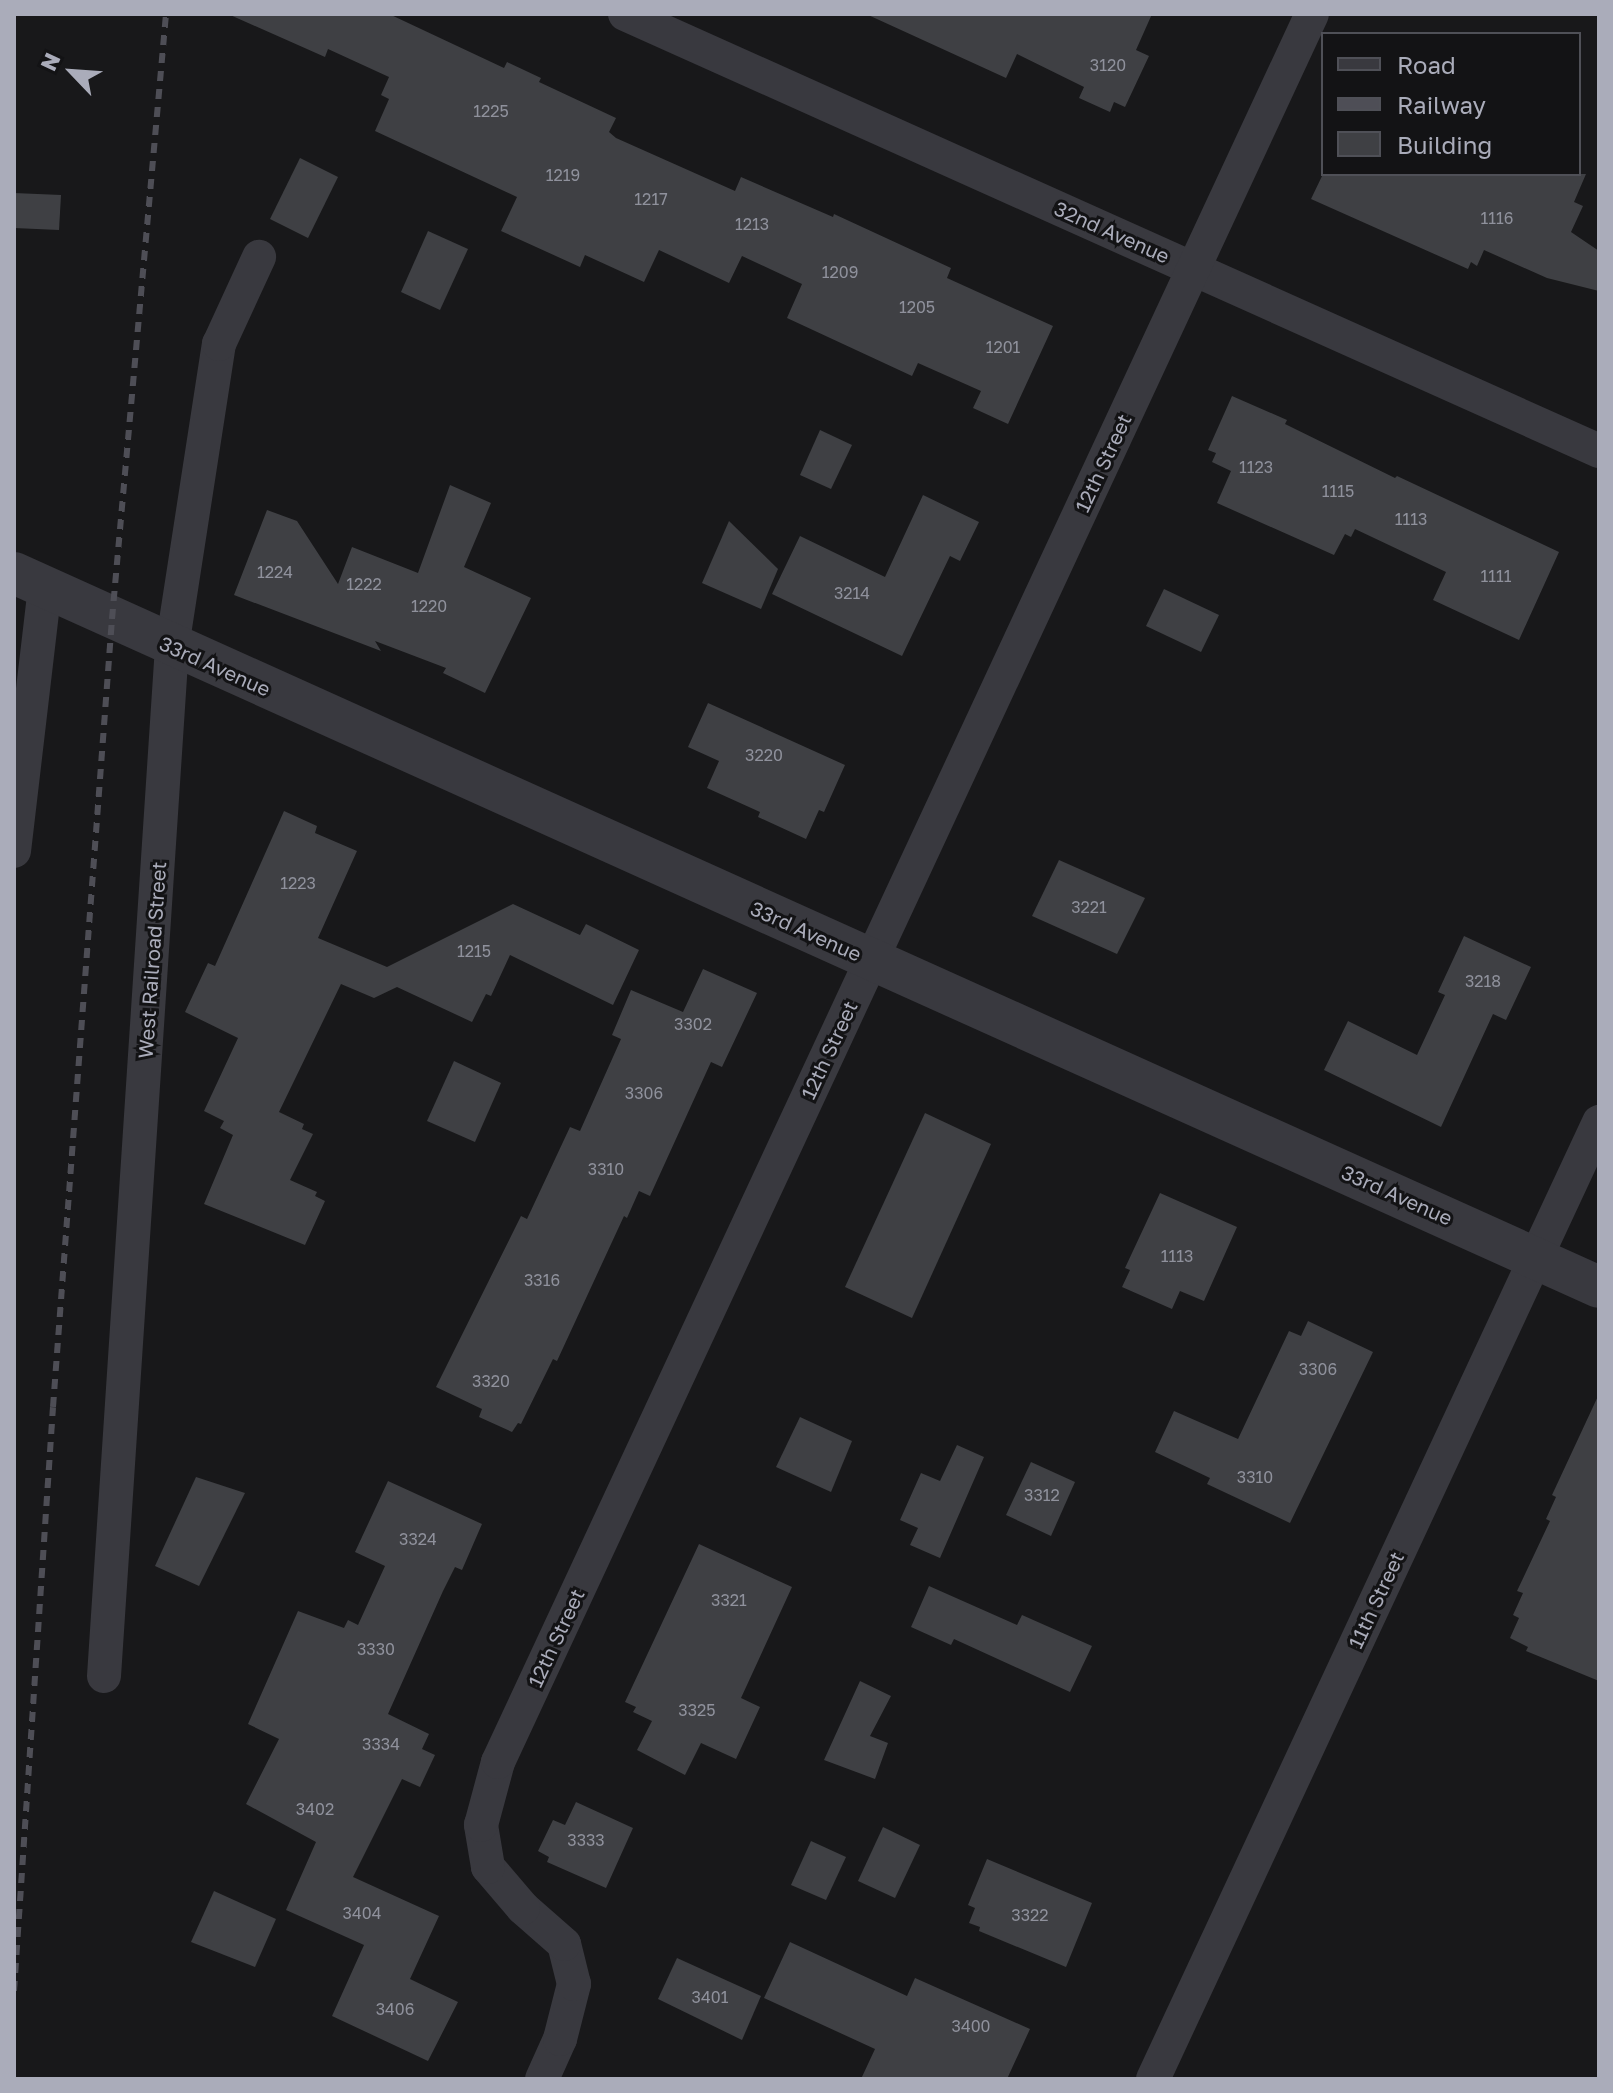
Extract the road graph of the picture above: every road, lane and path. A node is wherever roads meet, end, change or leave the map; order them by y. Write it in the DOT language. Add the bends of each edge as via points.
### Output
graph roads {
  1 [pos="625,14"];
  2 [pos="1312,14"];
  3 [pos="259,257"];
  4 [pos="1194,268"];
  5 [pos="1599,451"];
  6 [pos="30,580"];
  7 [pos="172,647"];
  8 [pos="14,851"];
  9 [pos="871,960"];
  10 [pos="1599,1122"];
  11 [pos="1536,1257"];
  12 [pos="1599,1287"];
  13 [pos="104,1676"];
  14 [pos="542,2079"];
  15 [pos="1153,2079"];
  1 -- 4 [label="street, 32nd Avenue"];
  2 -- 4 [label="street, 12th Street"];
  3 -- 7 [label="street, West Railroad Street" via="219,344"];
  4 -- 5 [label="street, 32nd Avenue"];
  4 -- 9 [label="street, 12th Street"];
  6 -- 7 [label="street, 33rd Avenue"];
  6 -- 8 [label="street"];
  7 -- 9 [label="street, 33rd Avenue"];
  7 -- 13 [label="street, West Railroad Street"];
  9 -- 11 [label="street, 33rd Avenue"];
  9 -- 14 [label="street, 12th Street" via="498,1762 481,1825 488,1867 564,1944 574,1984 560,2039"];
  10 -- 11 [label="street, 11th Street"];
  11 -- 12 [label="street, 33rd Avenue"];
  11 -- 15 [label="street, 11th Street"];
}
